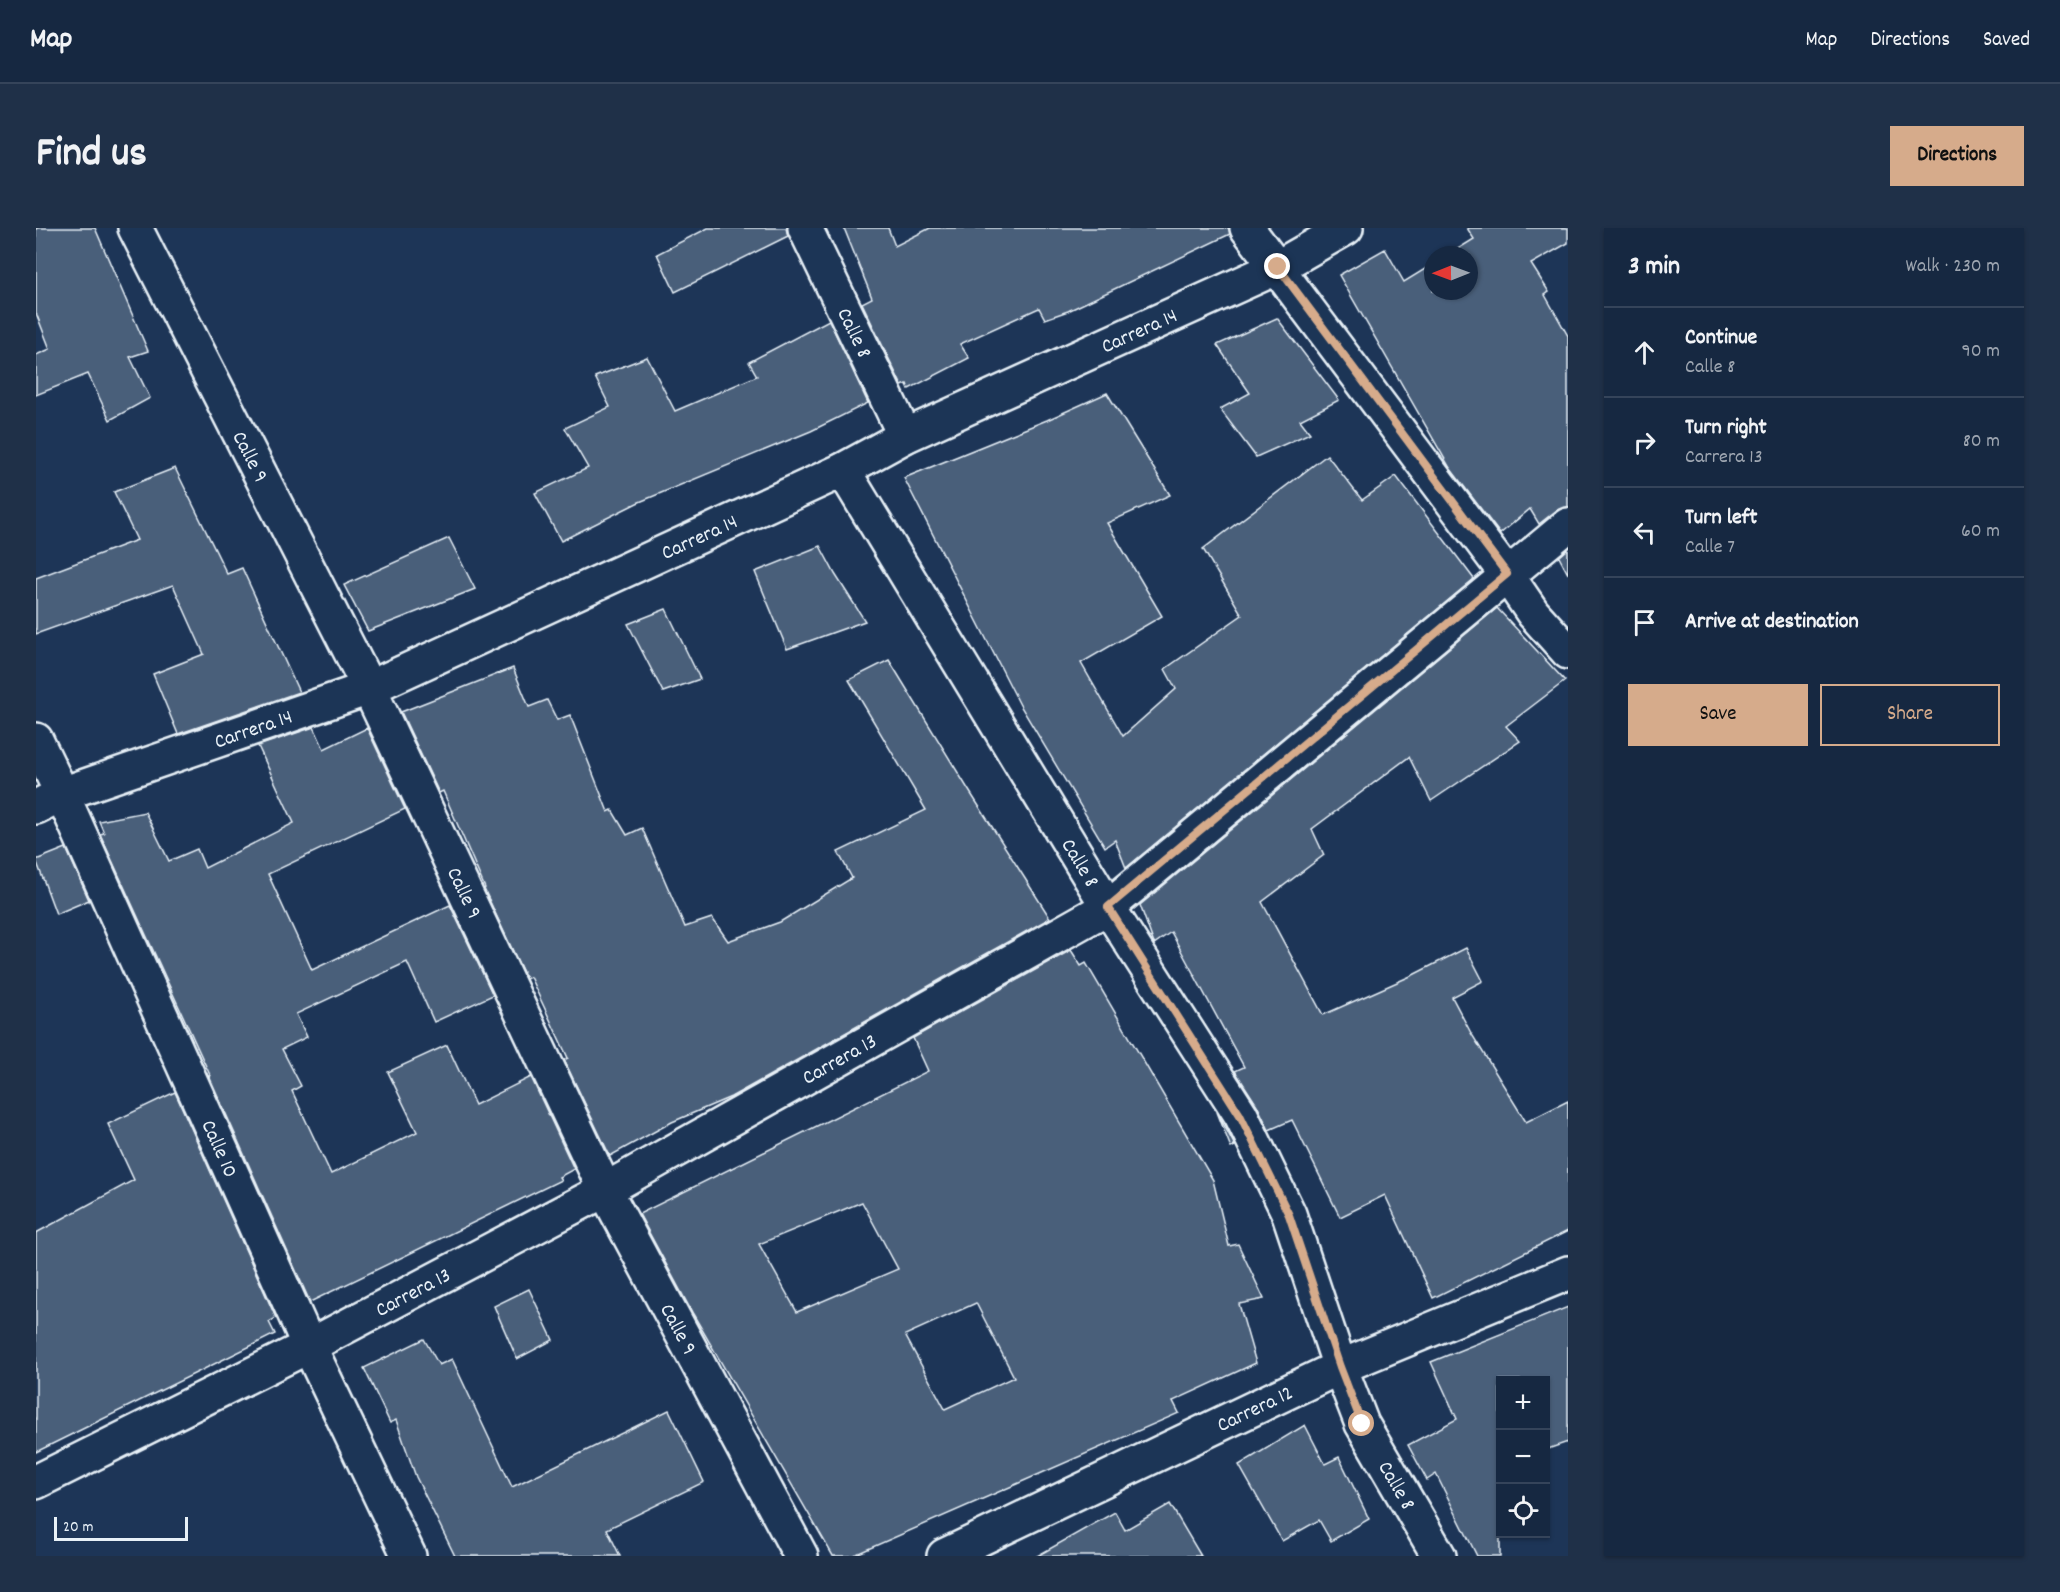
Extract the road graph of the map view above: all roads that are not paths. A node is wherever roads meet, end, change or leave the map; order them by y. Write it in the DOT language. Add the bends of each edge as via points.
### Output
graph roads {
  1 [pos="135,228"];
  2 [pos="805,228"];
  3 [pos="1247,228"];
  4 [pos="1346,228"];
  5 [pos="1278,267"];
  6 [pos="905,436"];
  7 [pos="843,470"];
  8 [pos="1568,525"];
  9 [pos="1507,574"];
  10 [pos="1568,652"];
  11 [pos="369,688"];
  12 [pos="36,740"];
  13 [pos="49,801"];
  14 [pos="1108,907"];
  15 [pos="605,1190"];
  16 [pos="1568,1273"];
  17 [pos="309,1346"];
  18 [pos="1340,1367"];
  19 [pos="36,1482"];
  20 [pos="409,1556"];
  21 [pos="801,1556"];
  22 [pos="945,1556"];
  23 [pos="1439,1556"];
  1 -- 11 [label="street, Calle 9"];
  2 -- 6 [label="street, Calle 8"];
  3 -- 5 [label="street"];
  4 -- 5 [label="street, Carrera 14"];
  5 -- 6 [label="street, Carrera 14"];
  5 -- 9 [label="street"];
  6 -- 7 [label="street, Carrera 14"];
  7 -- 11 [label="street, Carrera 14"];
  7 -- 14 [label="street, Calle 8"];
  8 -- 9 [label="street, Carrera 13"];
  9 -- 10 [label="street" via="1533,613"];
  9 -- 14 [label="street, Carrera 13"];
  11 -- 13 [label="street, Carrera 14"];
  11 -- 15 [label="street, Calle 9"];
  12 -- 13 [label="street, Calle 10"];
  13 -- 17 [label="street, Calle 10"];
  14 -- 15 [label="street, Carrera 13"];
  14 -- 18 [label="street, Calle 8" via="1240,1115 1289,1215"];
  15 -- 17 [label="street, Carrera 13"];
  15 -- 21 [label="street, Calle 9"];
  16 -- 18 [label="street, Carrera 12"];
  17 -- 19 [label="street, Carrera 13"];
  17 -- 20 [label="street, Calle 10"];
  18 -- 22 [label="street, Carrera 12"];
  18 -- 23 [label="street, Calle 8" via="1362,1424"];
}
